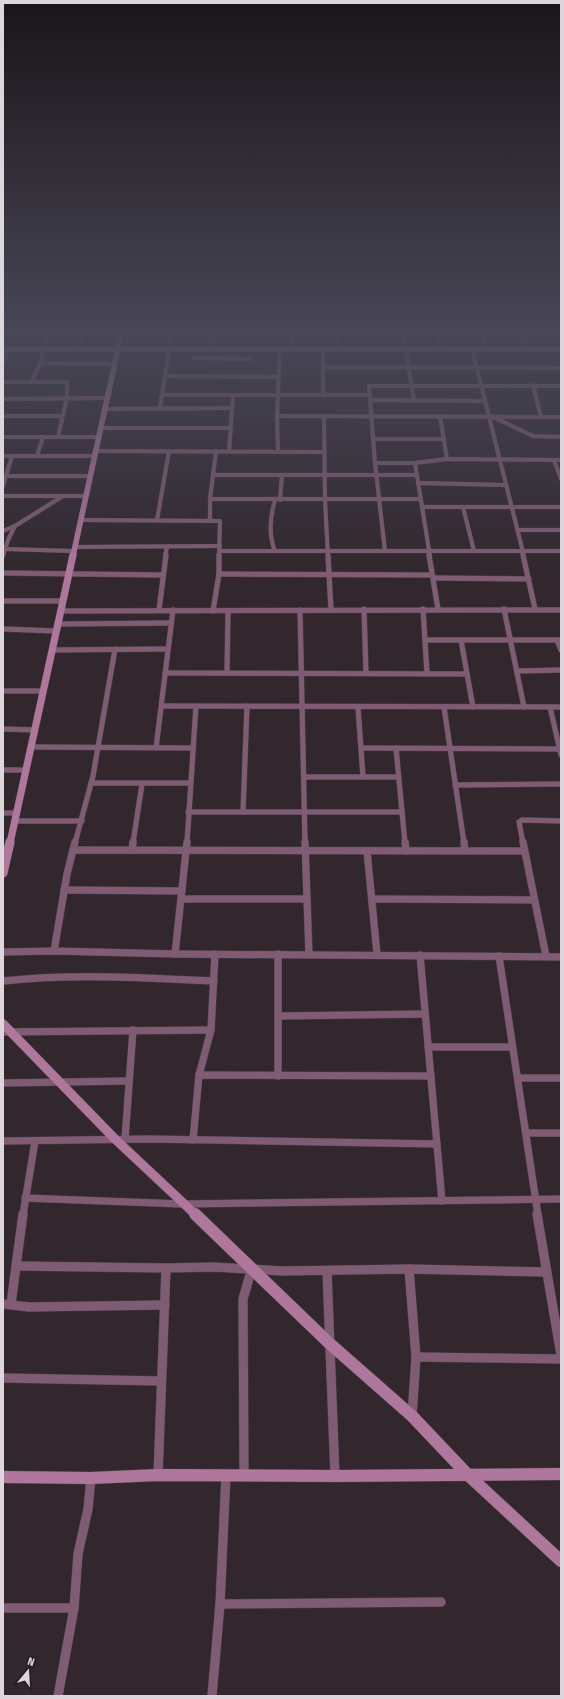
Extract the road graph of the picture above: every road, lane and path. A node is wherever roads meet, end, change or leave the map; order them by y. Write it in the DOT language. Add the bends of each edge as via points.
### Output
graph roads {
  1 [pos="103,414"];
  2 [pos="231,414"];
  3 [pos="3,416"];
  4 [pos="62,416"];
  5 [pos="277,416"];
  6 [pos="324,416"];
  7 [pos="371,416"];
  8 [pos="440,416"];
  9 [pos="489,416"];
  10 [pos="541,417"];
  11 [pos="561,417"];
  12 [pos="100,428"];
  13 [pos="230,428"];
  14 [pos="3,437"];
  15 [pos="43,437"];
  16 [pos="58,437"];
  17 [pos="98,437"];
  18 [pos="561,438"];
  19 [pos="373,439"];
  20 [pos="443,439"];
  21 [pos="169,451"];
  22 [pos="216,451"];
  23 [pos="229,452"];
  24 [pos="278,452"];
  25 [pos="325,452"];
  26 [pos="95,454"];
  27 [pos="3,456"];
  28 [pos="12,456"];
  29 [pos="37,456"];
  30 [pos="447,459"];
  31 [pos="500,460"];
  32 [pos="554,460"];
  33 [pos="561,460"];
  34 [pos="375,463"];
  35 [pos="414,463"];
  36 [pos="213,475"];
  37 [pos="282,475"];
  38 [pos="325,475"];
  39 [pos="376,475"];
  40 [pos="417,475"];
  41 [pos="6,476"];
  42 [pos="90,476"];
  43 [pos="561,477"];
  44 [pos="418,483"];
  45 [pos="506,485"];
  46 [pos="3,486"];
  47 [pos="3,496"];
  48 [pos="63,496"];
  49 [pos="86,496"];
  50 [pos="420,498"];
  51 [pos="379,499"];
  52 [pos="210,500"];
  53 [pos="275,500"];
  54 [pos="280,500"];
  55 [pos="325,500"];
  56 [pos="422,507"];
  57 [pos="463,507"];
  58 [pos="511,508"];
  59 [pos="561,508"];
  60 [pos="80,520"];
  61 [pos="157,520"];
  62 [pos="210,521"];
  63 [pos="15,526"];
  64 [pos="518,530"];
  65 [pos="561,530"];
  66 [pos="3,531"];
  67 [pos="167,547"];
  68 [pos="5,549"];
  69 [pos="74,549"];
  70 [pos="220,549"];
  71 [pos="329,550"];
  72 [pos="522,550"];
  73 [pos="275,551"];
  74 [pos="385,551"];
  75 [pos="474,551"];
  76 [pos="561,551"];
  77 [pos="429,552"];
  78 [pos="3,556"];
  79 [pos="3,573"];
  80 [pos="68,574"];
  81 [pos="219,574"];
  82 [pos="162,575"];
  83 [pos="330,575"];
  84 [pos="432,577"];
  85 [pos="529,579"];
  86 [pos="3,601"];
  87 [pos="62,601"];
  88 [pos="364,609"];
  89 [pos="423,609"];
  90 [pos="438,609"];
  91 [pos="504,609"];
  92 [pos="535,609"];
  93 [pos="159,610"];
  94 [pos="173,610"];
  95 [pos="300,610"];
  96 [pos="331,610"];
  97 [pos="561,610"];
  98 [pos="60,611"];
  99 [pos="213,611"];
  100 [pos="228,611"];
  101 [pos="171,623"];
  102 [pos="57,628"];
  103 [pos="3,629"];
  104 [pos="426,640"];
  105 [pos="461,640"];
  106 [pos="559,640"];
  107 [pos="510,641"];
  108 [pos="115,649"];
  109 [pos="168,649"];
  110 [pos="52,650"];
  111 [pos="561,650"];
  112 [pos="561,670"];
  113 [pos="518,671"];
  114 [pos="302,672"];
  115 [pos="165,673"];
  116 [pos="227,673"];
  117 [pos="366,673"];
  118 [pos="427,673"];
  119 [pos="466,674"];
  120 [pos="3,691"];
  121 [pos="43,691"];
  122 [pos="162,706"];
  123 [pos="196,706"];
  124 [pos="247,706"];
  125 [pos="302,706"];
  126 [pos="358,707"];
  127 [pos="444,707"];
  128 [pos="474,707"];
  129 [pos="524,707"];
  130 [pos="550,707"];
  131 [pos="561,707"];
  132 [pos="3,729"];
  133 [pos="34,730"];
  134 [pos="31,747"];
  135 [pos="99,748"];
  136 [pos="156,748"];
  137 [pos="194,748"];
  138 [pos="362,748"];
  139 [pos="396,748"];
  140 [pos="449,748"];
  141 [pos="560,752"];
  142 [pos="3,770"];
  143 [pos="26,770"];
  144 [pos="304,777"];
  145 [pos="363,777"];
  146 [pos="398,777"];
  147 [pos="91,783"];
  148 [pos="190,783"];
  149 [pos="142,784"];
  150 [pos="561,784"];
  151 [pos="455,785"];
  152 [pos="3,812"];
  153 [pos="188,812"];
  154 [pos="243,812"];
  155 [pos="305,812"];
  156 [pos="402,812"];
  157 [pos="16,813"];
  158 [pos="14,821"];
  159 [pos="82,821"];
  160 [pos="561,821"];
  161 [pos="73,850"];
  162 [pos="132,850"];
  163 [pos="186,850"];
  164 [pos="306,850"];
  165 [pos="367,851"];
  166 [pos="406,851"];
  167 [pos="465,851"];
  168 [pos="524,851"];
  169 [pos="3,873"];
  170 [pos="64,890"];
  171 [pos="182,891"];
  172 [pos="182,899"];
  173 [pos="306,899"];
  174 [pos="372,899"];
  175 [pos="534,900"];
  176 [pos="54,951"];
  177 [pos="3,952"];
  178 [pos="175,954"];
  179 [pos="216,954"];
  180 [pos="278,954"];
  181 [pos="377,954"];
  182 [pos="309,955"];
  183 [pos="420,955"];
  184 [pos="499,956"];
  185 [pos="546,956"];
  186 [pos="561,956"];
  187 [pos="3,981"];
  188 [pos="214,981"];
  189 [pos="424,1014"];
  190 [pos="279,1016"];
  191 [pos="5,1029"];
  192 [pos="133,1030"];
  193 [pos="211,1030"];
  194 [pos="512,1046"];
  195 [pos="428,1047"];
  196 [pos="199,1075"];
  197 [pos="278,1076"];
  198 [pos="431,1076"];
  199 [pos="518,1078"];
  200 [pos="561,1078"];
  201 [pos="128,1081"];
  202 [pos="58,1082"];
  203 [pos="3,1083"];
  204 [pos="527,1133"];
  205 [pos="561,1134"];
  206 [pos="120,1139"];
  207 [pos="192,1140"];
  208 [pos="3,1141"];
  209 [pos="35,1141"];
  210 [pos="437,1144"];
  211 [pos="25,1198"];
  212 [pos="536,1199"];
  213 [pos="561,1199"];
  214 [pos="442,1201"];
  215 [pos="182,1204"];
  216 [pos="16,1266"];
  217 [pos="166,1268"];
  218 [pos="252,1268"];
  219 [pos="409,1269"];
  220 [pos="327,1271"];
  221 [pos="546,1272"];
  222 [pos="7,1304"];
  223 [pos="165,1305"];
  224 [pos="329,1343"];
  225 [pos="561,1355"];
  226 [pos="416,1357"];
  227 [pos="561,1359"];
  228 [pos="3,1378"];
  229 [pos="161,1381"];
  230 [pos="412,1416"];
  231 [pos="561,1474"];
  232 [pos="158,1475"];
  233 [pos="226,1475"];
  234 [pos="244,1475"];
  235 [pos="468,1475"];
  236 [pos="335,1476"];
  237 [pos="3,1477"];
  238 [pos="91,1478"];
  239 [pos="561,1561"];
  240 [pos="441,1602"];
  241 [pos="220,1604"];
  242 [pos="3,1608"];
  243 [pos="74,1608"];
  244 [pos="58,1696"];
  245 [pos="212,1696"];
  1 -- 12 [label="street"];
  2 -- 13 [label="street"];
  3 -- 4 [label="street"];
  4 -- 16 [label="street"];
  5 -- 6 [label="street"];
  5 -- 24 [label="street"];
  6 -- 7 [label="street"];
  6 -- 25 [label="street"];
  7 -- 8 [label="street"];
  7 -- 19 [label="street"];
  8 -- 9 [label="street"];
  8 -- 20 [label="street"];
  9 -- 10 [label="street"];
  9 -- 18 [label="street" via="533,436"];
  9 -- 31 [label="street"];
  10 -- 11 [label="street"];
  12 -- 13 [label="street"];
  12 -- 17 [label="street"];
  13 -- 23 [label="street"];
  14 -- 15 [label="street"];
  15 -- 16 [label="street"];
  15 -- 29 [label="street"];
  16 -- 17 [label="street"];
  17 -- 26 [label="street"];
  19 -- 20 [label="street"];
  19 -- 34 [label="street"];
  20 -- 30 [label="street"];
  21 -- 22 [label="street"];
  21 -- 26 [label="street"];
  21 -- 61 [label="street"];
  22 -- 23 [label="street"];
  22 -- 36 [label="street"];
  23 -- 24 [label="street"];
  24 -- 25 [label="street"];
  25 -- 38 [label="street"];
  26 -- 29 [label="street"];
  26 -- 42 [label="street"];
  27 -- 28 [label="street"];
  28 -- 29 [label="street"];
  28 -- 41 [label="street"];
  30 -- 31 [label="street"];
  30 -- 35 [label="street"];
  31 -- 32 [label="street"];
  31 -- 45 [label="street"];
  32 -- 33 [label="street"];
  32 -- 43 [label="street"];
  34 -- 35 [label="street"];
  34 -- 39 [label="street"];
  35 -- 40 [label="street"];
  36 -- 37 [label="street"];
  36 -- 52 [label="street"];
  37 -- 38 [label="street"];
  37 -- 54 [label="street"];
  38 -- 39 [label="street"];
  38 -- 55 [label="street"];
  39 -- 40 [label="street"];
  39 -- 51 [label="street"];
  40 -- 44 [label="street"];
  41 -- 42 [label="street"];
  41 -- 46 [label="street"];
  42 -- 49 [label="street"];
  44 -- 45 [label="street"];
  44 -- 50 [label="street"];
  45 -- 58 [label="street"];
  47 -- 48 [label="street"];
  48 -- 49 [label="street"];
  48 -- 63 [label="street"];
  49 -- 60 [label="street"];
  50 -- 51 [label="street"];
  50 -- 56 [label="street"];
  51 -- 55 [label="street"];
  51 -- 74 [label="street"];
  52 -- 53 [label="street"];
  52 -- 62 [label="street"];
  53 -- 54 [label="street"];
  53 -- 73 [label="street" via="272,509 271,539"];
  54 -- 55 [label="street"];
  55 -- 71 [label="street"];
  56 -- 57 [label="street"];
  56 -- 77 [label="street"];
  57 -- 58 [label="street"];
  57 -- 75 [label="street"];
  58 -- 59 [label="street"];
  58 -- 64 [label="street"];
  60 -- 61 [label="street"];
  60 -- 69 [label="street"];
  61 -- 62 [label="street"];
  62 -- 70 [label="street" via="221,521"];
  63 -- 66 [label="street"];
  63 -- 68 [label="street"];
  64 -- 65 [label="street"];
  64 -- 72 [label="street"];
  67 -- 69 [label="street"];
  67 -- 70 [label="street"];
  67 -- 82 [label="street"];
  68 -- 69 [label="street"];
  68 -- 78 [label="street"];
  69 -- 80 [label="street"];
  70 -- 73 [label="street"];
  70 -- 81 [label="street"];
  71 -- 73 [label="street"];
  71 -- 74 [label="street"];
  71 -- 83 [label="street"];
  72 -- 75 [label="street"];
  72 -- 76 [label="street"];
  72 -- 85 [label="street"];
  74 -- 77 [label="street"];
  75 -- 77 [label="street"];
  77 -- 84 [label="street"];
  79 -- 80 [label="street"];
  80 -- 82 [label="street"];
  80 -- 87 [label="street"];
  81 -- 83 [label="street"];
  81 -- 99 [label="street"];
  82 -- 93 [label="street"];
  83 -- 84 [label="street"];
  83 -- 96 [label="street"];
  84 -- 85 [label="street"];
  84 -- 90 [label="street"];
  85 -- 92 [label="street"];
  86 -- 87 [label="street"];
  87 -- 98 [label="street"];
  88 -- 89 [label="street"];
  88 -- 96 [label="street"];
  88 -- 117 [label="street"];
  89 -- 90 [label="street"];
  89 -- 104 [label="street"];
  90 -- 91 [label="street"];
  91 -- 92 [label="street"];
  91 -- 107 [label="street"];
  92 -- 97 [label="street"];
  93 -- 94 [label="street"];
  93 -- 98 [label="street"];
  94 -- 99 [label="street"];
  94 -- 101 [label="street"];
  95 -- 96 [label="street"];
  95 -- 100 [label="street"];
  95 -- 114 [label="street"];
  98 -- 102 [label="street"];
  99 -- 100 [label="street"];
  100 -- 116 [label="street"];
  101 -- 102 [label="street"];
  101 -- 109 [label="street"];
  102 -- 103 [label="street"];
  102 -- 110 [label="street"];
  104 -- 105 [label="street"];
  104 -- 118 [label="street"];
  105 -- 107 [label="street"];
  105 -- 119 [label="street"];
  106 -- 107 [label="street"];
  106 -- 111 [label="street"];
  107 -- 113 [label="street"];
  108 -- 109 [label="street"];
  108 -- 110 [label="street"];
  108 -- 135 [label="street"];
  109 -- 115 [label="street"];
  110 -- 121 [label="street"];
  112 -- 113 [label="street"];
  113 -- 129 [label="street"];
  114 -- 116 [label="street"];
  114 -- 117 [label="street"];
  114 -- 125 [label="street"];
  115 -- 116 [label="street"];
  115 -- 122 [label="street"];
  117 -- 118 [label="street"];
  118 -- 119 [label="street"];
  119 -- 128 [label="street"];
  120 -- 121 [label="street"];
  121 -- 133 [label="street"];
  122 -- 123 [label="street"];
  122 -- 136 [label="street"];
  123 -- 124 [label="street"];
  123 -- 137 [label="street"];
  124 -- 125 [label="street"];
  124 -- 154 [label="street"];
  125 -- 126 [label="street"];
  125 -- 144 [label="street"];
  126 -- 127 [label="street"];
  126 -- 138 [label="street"];
  127 -- 128 [label="street"];
  127 -- 140 [label="street"];
  128 -- 129 [label="street"];
  129 -- 130 [label="street"];
  130 -- 131 [label="street"];
  130 -- 141 [label="street"];
  132 -- 133 [label="street"];
  133 -- 134 [label="street"];
  134 -- 135 [label="street"];
  134 -- 143 [label="street"];
  135 -- 136 [label="street"];
  135 -- 147 [label="street"];
  136 -- 137 [label="street"];
  137 -- 148 [label="street"];
  138 -- 139 [label="street"];
  138 -- 145 [label="street"];
  139 -- 140 [label="street"];
  139 -- 146 [label="street"];
  140 -- 141 [label="street"];
  140 -- 151 [label="street"];
  142 -- 143 [label="street"];
  143 -- 157 [label="street"];
  144 -- 145 [label="street"];
  144 -- 155 [label="street"];
  145 -- 146 [label="street"];
  146 -- 156 [label="street"];
  147 -- 149 [label="street"];
  147 -- 159 [label="street"];
  148 -- 149 [label="street"];
  148 -- 153 [label="street"];
  149 -- 162 [label="street"];
  150 -- 151 [label="street"];
  151 -- 167 [label="street"];
  152 -- 157 [label="street"];
  153 -- 154 [label="street"];
  153 -- 163 [label="street"];
  154 -- 155 [label="street"];
  155 -- 156 [label="street"];
  155 -- 164 [label="street"];
  156 -- 166 [label="street"];
  157 -- 158 [label="street"];
  158 -- 159 [label="street"];
  158 -- 169 [label="street"];
  159 -- 161 [label="street"];
  160 -- 168 [label="street" via="520,820"];
  161 -- 162 [label="street"];
  161 -- 170 [label="street"];
  162 -- 163 [label="street"];
  163 -- 164 [label="street"];
  163 -- 171 [label="street"];
  164 -- 165 [label="street"];
  164 -- 173 [label="street"];
  165 -- 166 [label="street"];
  165 -- 174 [label="street"];
  166 -- 167 [label="street"];
  167 -- 168 [label="street"];
  168 -- 175 [label="street"];
  170 -- 171 [label="street"];
  170 -- 176 [label="street"];
  171 -- 172 [label="street"];
  172 -- 173 [label="street"];
  172 -- 178 [label="street"];
  173 -- 182 [label="street"];
  174 -- 175 [label="street"];
  174 -- 181 [label="street"];
  175 -- 185 [label="street"];
  176 -- 177 [label="street"];
  176 -- 178 [label="street"];
  178 -- 179 [label="street"];
  179 -- 180 [label="street"];
  179 -- 188 [label="street"];
  180 -- 182 [label="street"];
  180 -- 190 [label="street"];
  181 -- 182 [label="street"];
  181 -- 183 [label="street"];
  183 -- 184 [label="street"];
  183 -- 189 [label="street"];
  184 -- 185 [label="street"];
  184 -- 194 [label="street"];
  185 -- 186 [label="street"];
  187 -- 188 [label="street" via="85,976"];
  188 -- 193 [label="street"];
  189 -- 190 [label="street"];
  189 -- 195 [label="street"];
  190 -- 197 [label="street"];
  191 -- 192 [label="street"];
  191 -- 202 [label="street"];
  192 -- 193 [label="street"];
  192 -- 201 [label="street"];
  193 -- 196 [label="street"];
  194 -- 195 [label="street"];
  194 -- 199 [label="street"];
  195 -- 198 [label="street"];
  196 -- 197 [label="street"];
  196 -- 207 [label="street"];
  197 -- 198 [label="street"];
  198 -- 210 [label="street"];
  199 -- 200 [label="street"];
  199 -- 204 [label="street"];
  201 -- 202 [label="street"];
  201 -- 206 [label="street"];
  202 -- 203 [label="street"];
  202 -- 206 [label="street"];
  204 -- 205 [label="street"];
  204 -- 212 [label="street"];
  206 -- 207 [label="street"];
  206 -- 209 [label="street"];
  206 -- 215 [label="street"];
  207 -- 210 [label="street"];
  208 -- 209 [label="street"];
  209 -- 211 [label="street"];
  210 -- 214 [label="street"];
  211 -- 215 [label="street"];
  211 -- 216 [label="street"];
  212 -- 213 [label="street"];
  212 -- 214 [label="street"];
  212 -- 221 [label="street"];
  214 -- 215 [label="street"];
  215 -- 218 [label="street"];
  216 -- 217 [label="street"];
  216 -- 222 [label="street"];
  217 -- 218 [label="street"];
  217 -- 223 [label="street"];
  218 -- 220 [label="street"];
  218 -- 224 [label="street"];
  218 -- 234 [label="street" via="243,1299"];
  219 -- 220 [label="street"];
  219 -- 221 [label="street"];
  219 -- 226 [label="street"];
  220 -- 224 [label="street"];
  221 -- 225 [label="street"];
  222 -- 223 [label="street" via="29,1307"];
  223 -- 229 [label="street"];
  224 -- 230 [label="street"];
  224 -- 236 [label="street"];
  226 -- 227 [label="street"];
  226 -- 230 [label="street"];
  228 -- 229 [label="street"];
  229 -- 232 [label="street"];
  230 -- 235 [label="street"];
  231 -- 235 [label="street"];
  232 -- 233 [label="street"];
  232 -- 238 [label="street"];
  233 -- 234 [label="street"];
  233 -- 241 [label="street"];
  234 -- 236 [label="street"];
  235 -- 236 [label="street"];
  235 -- 239 [label="street"];
  237 -- 238 [label="street"];
  238 -- 243 [label="street" via="88,1509 78,1554"];
  240 -- 241 [label="street"];
  241 -- 245 [label="street"];
  242 -- 243 [label="street"];
  243 -- 244 [label="street"];
}
